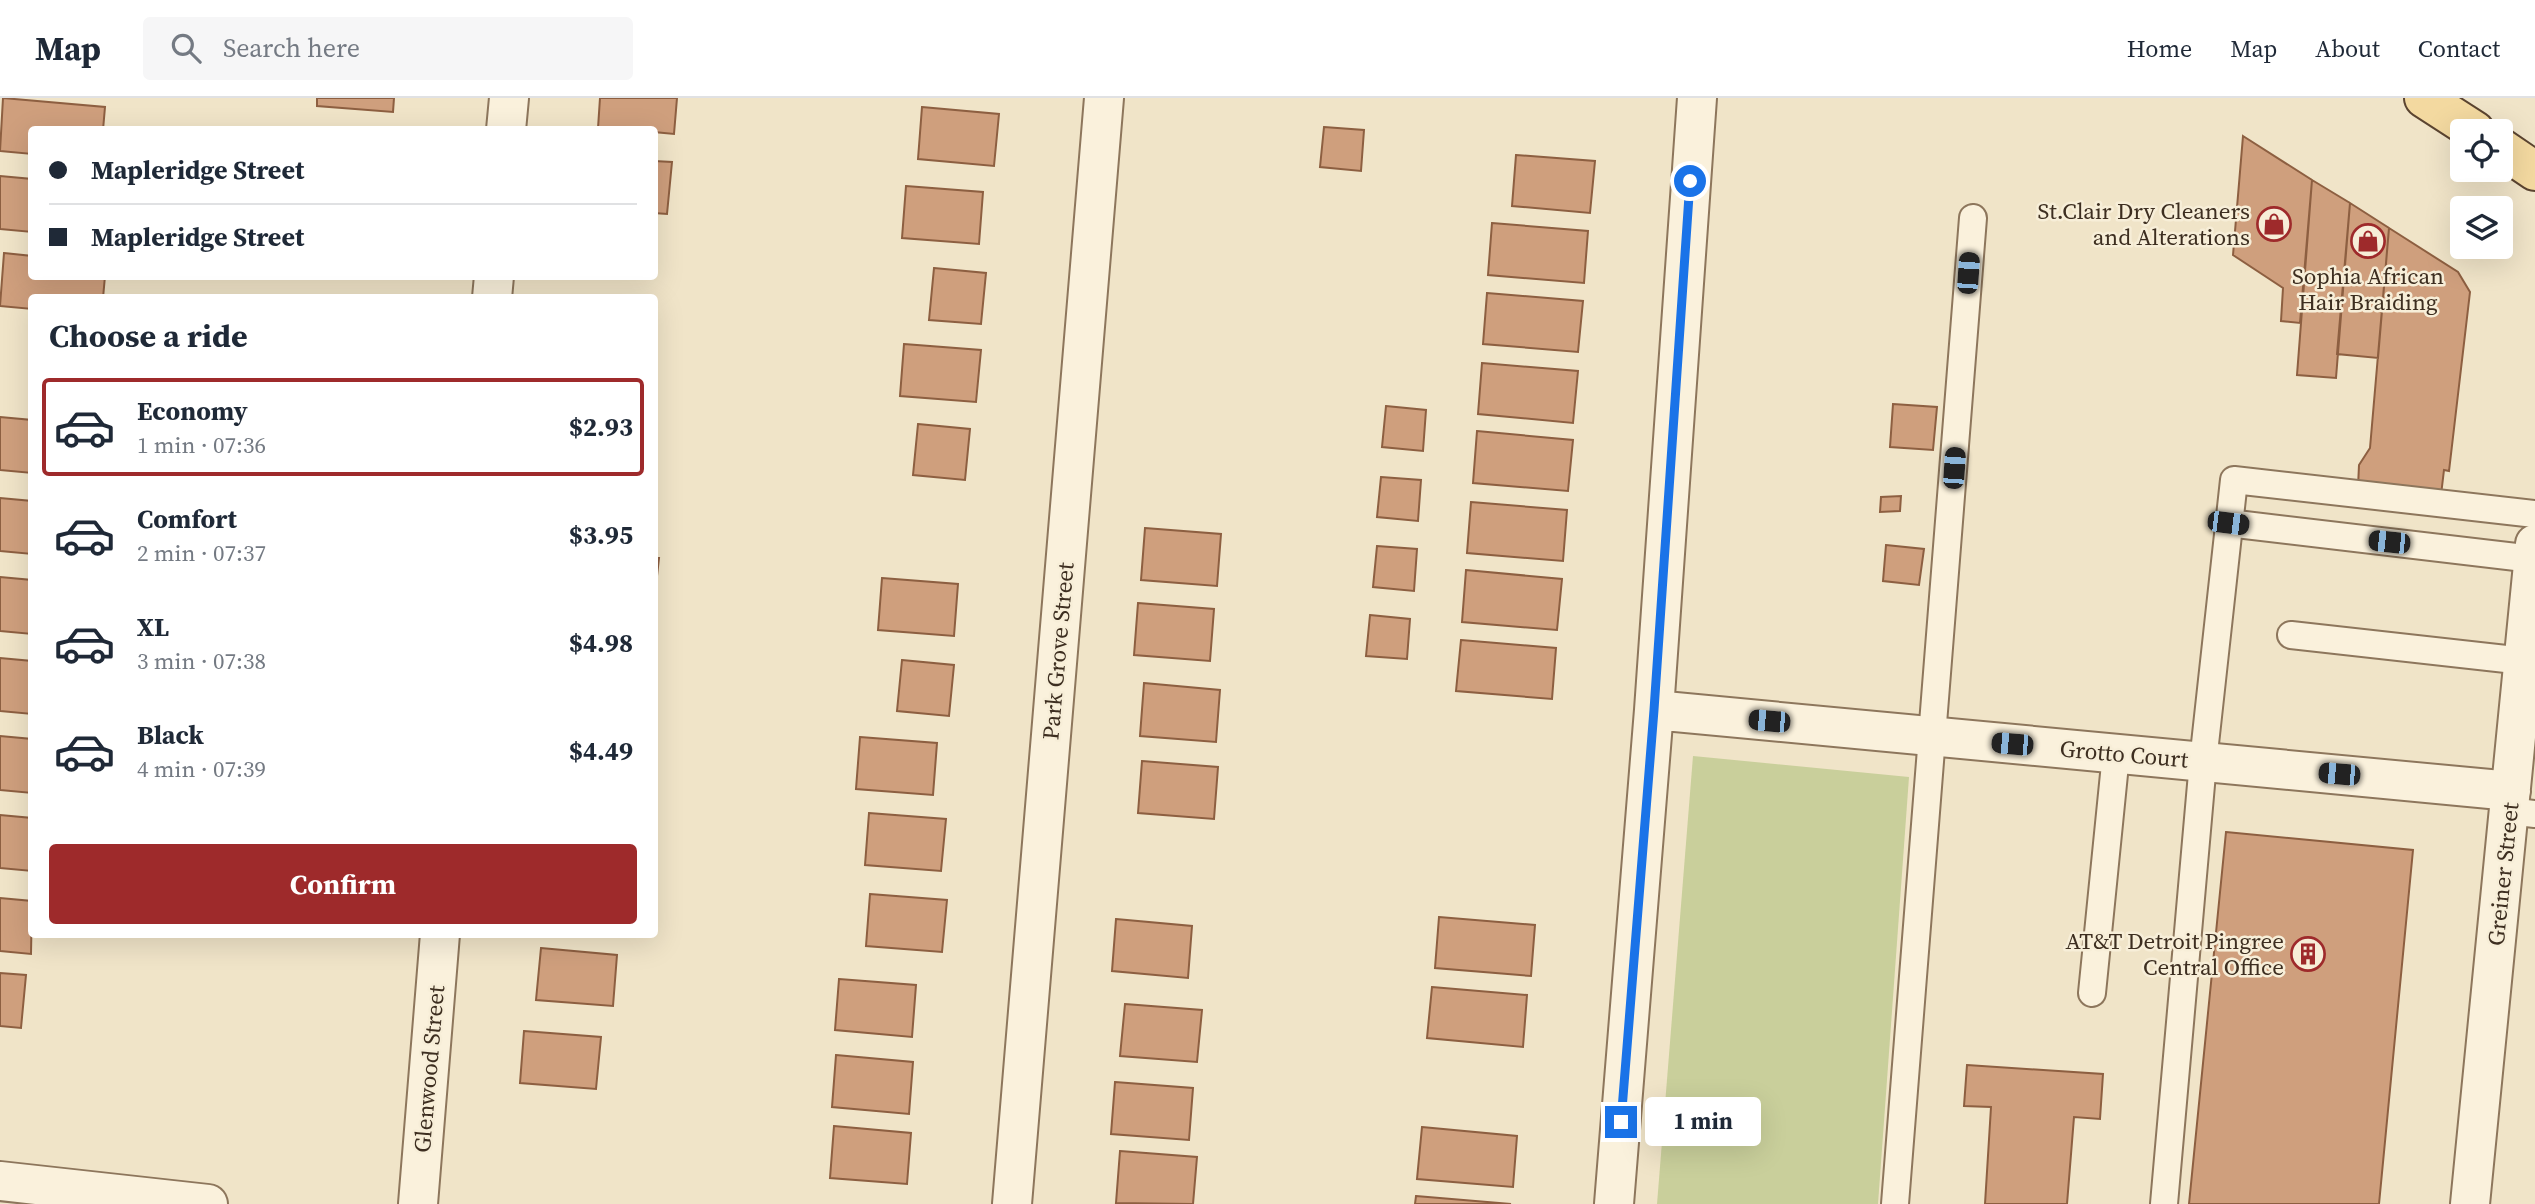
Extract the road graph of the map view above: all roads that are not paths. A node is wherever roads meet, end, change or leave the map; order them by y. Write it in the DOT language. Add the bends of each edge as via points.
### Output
graph roads {
  1 [pos="509,98"];
  2 [pos="1104,98"];
  3 [pos="1697,98"];
  4 [pos="506,126"];
  5 [pos="2513,156"];
  6 [pos="2535,171"];
  7 [pos="1973,218"];
  8 [pos="2535,514"];
  9 [pos="2228,523"];
  10 [pos="2534,552"];
  11 [pos="2291,635"];
  12 [pos="2524,661"];
  13 [pos="1654,710"];
  14 [pos="1934,737"];
  15 [pos="2116,754"];
  16 [pos="2203,762"];
  17 [pos="2518,805"];
  18 [pos="440,938"];
  19 [pos="2092,993"];
  20 [pos="0,1181"];
  21 [pos="208,1204"];
  22 [pos="418,1204"];
  23 [pos="1012,1204"];
  24 [pos="1614,1204"];
  25 [pos="1895,1204"];
  26 [pos="2164,1204"];
  27 [pos="2470,1204"];
  1 -- 4 [label="street"];
  2 -- 23 [label="street, Park Grove Street"];
  3 -- 13 [label="street"];
  5 -- 6 [label="main road"];
  7 -- 14 [label="lane"];
  8 -- 9 [label="lane" via="2234,480"];
  9 -- 10 [label="lane"];
  9 -- 16 [label="lane"];
  10 -- 12 [label="street, Greiner Street"];
  11 -- 12 [label="lane"];
  12 -- 17 [label="street, Greiner Street"];
  13 -- 14 [label="street, Grotto Court"];
  13 -- 24 [label="street"];
  14 -- 15 [label="street, Grotto Court"];
  14 -- 25 [label="lane"];
  15 -- 16 [label="street, Grotto Court"];
  15 -- 19 [label="lane"];
  16 -- 17 [label="street, Grotto Court"];
  16 -- 26 [label="lane"];
  17 -- 27 [label="street, Greiner Street"];
  18 -- 22 [label="street, Glenwood Street"];
  20 -- 21 [label="street"];
}
